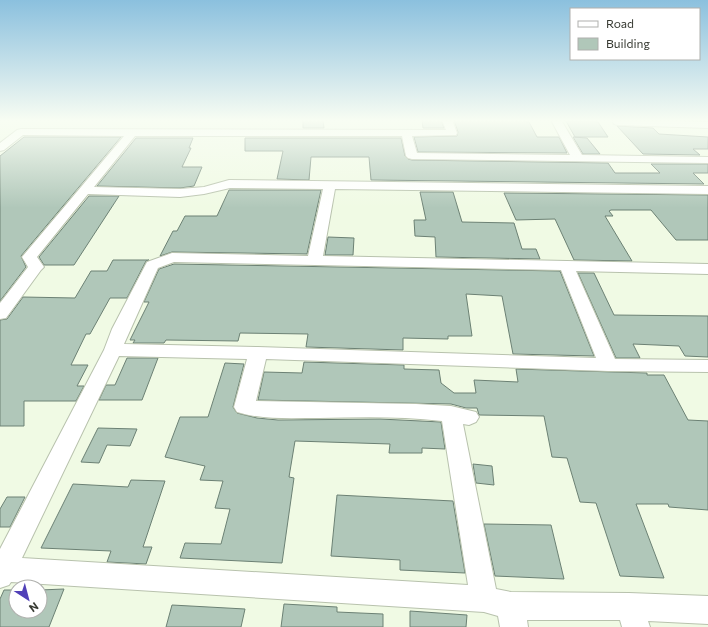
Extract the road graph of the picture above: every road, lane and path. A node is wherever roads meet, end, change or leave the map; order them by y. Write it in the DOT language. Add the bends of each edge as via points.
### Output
graph roads {
  1 [pos="118,149"];
  2 [pos="410,149"];
  3 [pos="573,149"];
  4 [pos="578,158"];
  5 [pos="708,160"];
  6 [pos="330,185"];
  7 [pos="84,190"];
  8 [pos="708,190"];
  9 [pos="315,260"];
  10 [pos="566,265"];
  11 [pos="708,269"];
  12 [pos="0,314"];
  13 [pos="113,350"];
  14 [pos="258,353"];
  15 [pos="608,365"];
  16 [pos="708,366"];
  17 [pos="2,573"];
  18 [pos="484,599"];
  19 [pos="708,610"];
  20 [pos="513,617"];
  21 [pos="633,617"];
  1 -- 7 [label="street"];
  2 -- 4 [label="street" via="412,156"];
  3 -- 4 [label="street"];
  4 -- 5 [label="street"];
  6 -- 7 [label="street" via="229,184 179,194"];
  6 -- 8 [label="street"];
  6 -- 9 [label="street"];
  7 -- 12 [label="street" via="29,257 36,267"];
  9 -- 10 [label="street"];
  9 -- 13 [label="street" via="172,257 152,265"];
  10 -- 11 [label="street"];
  10 -- 15 [label="street"];
  13 -- 14 [label="street"];
  13 -- 17 [label="street"];
  14 -- 15 [label="street"];
  14 -- 18 [label="street" via="244,407 460,415"];
  15 -- 16 [label="street"];
  17 -- 18 [label="street"];
  18 -- 20 [label="street"];
  19 -- 21 [label="street"];
  20 -- 21 [label="street"];
}
